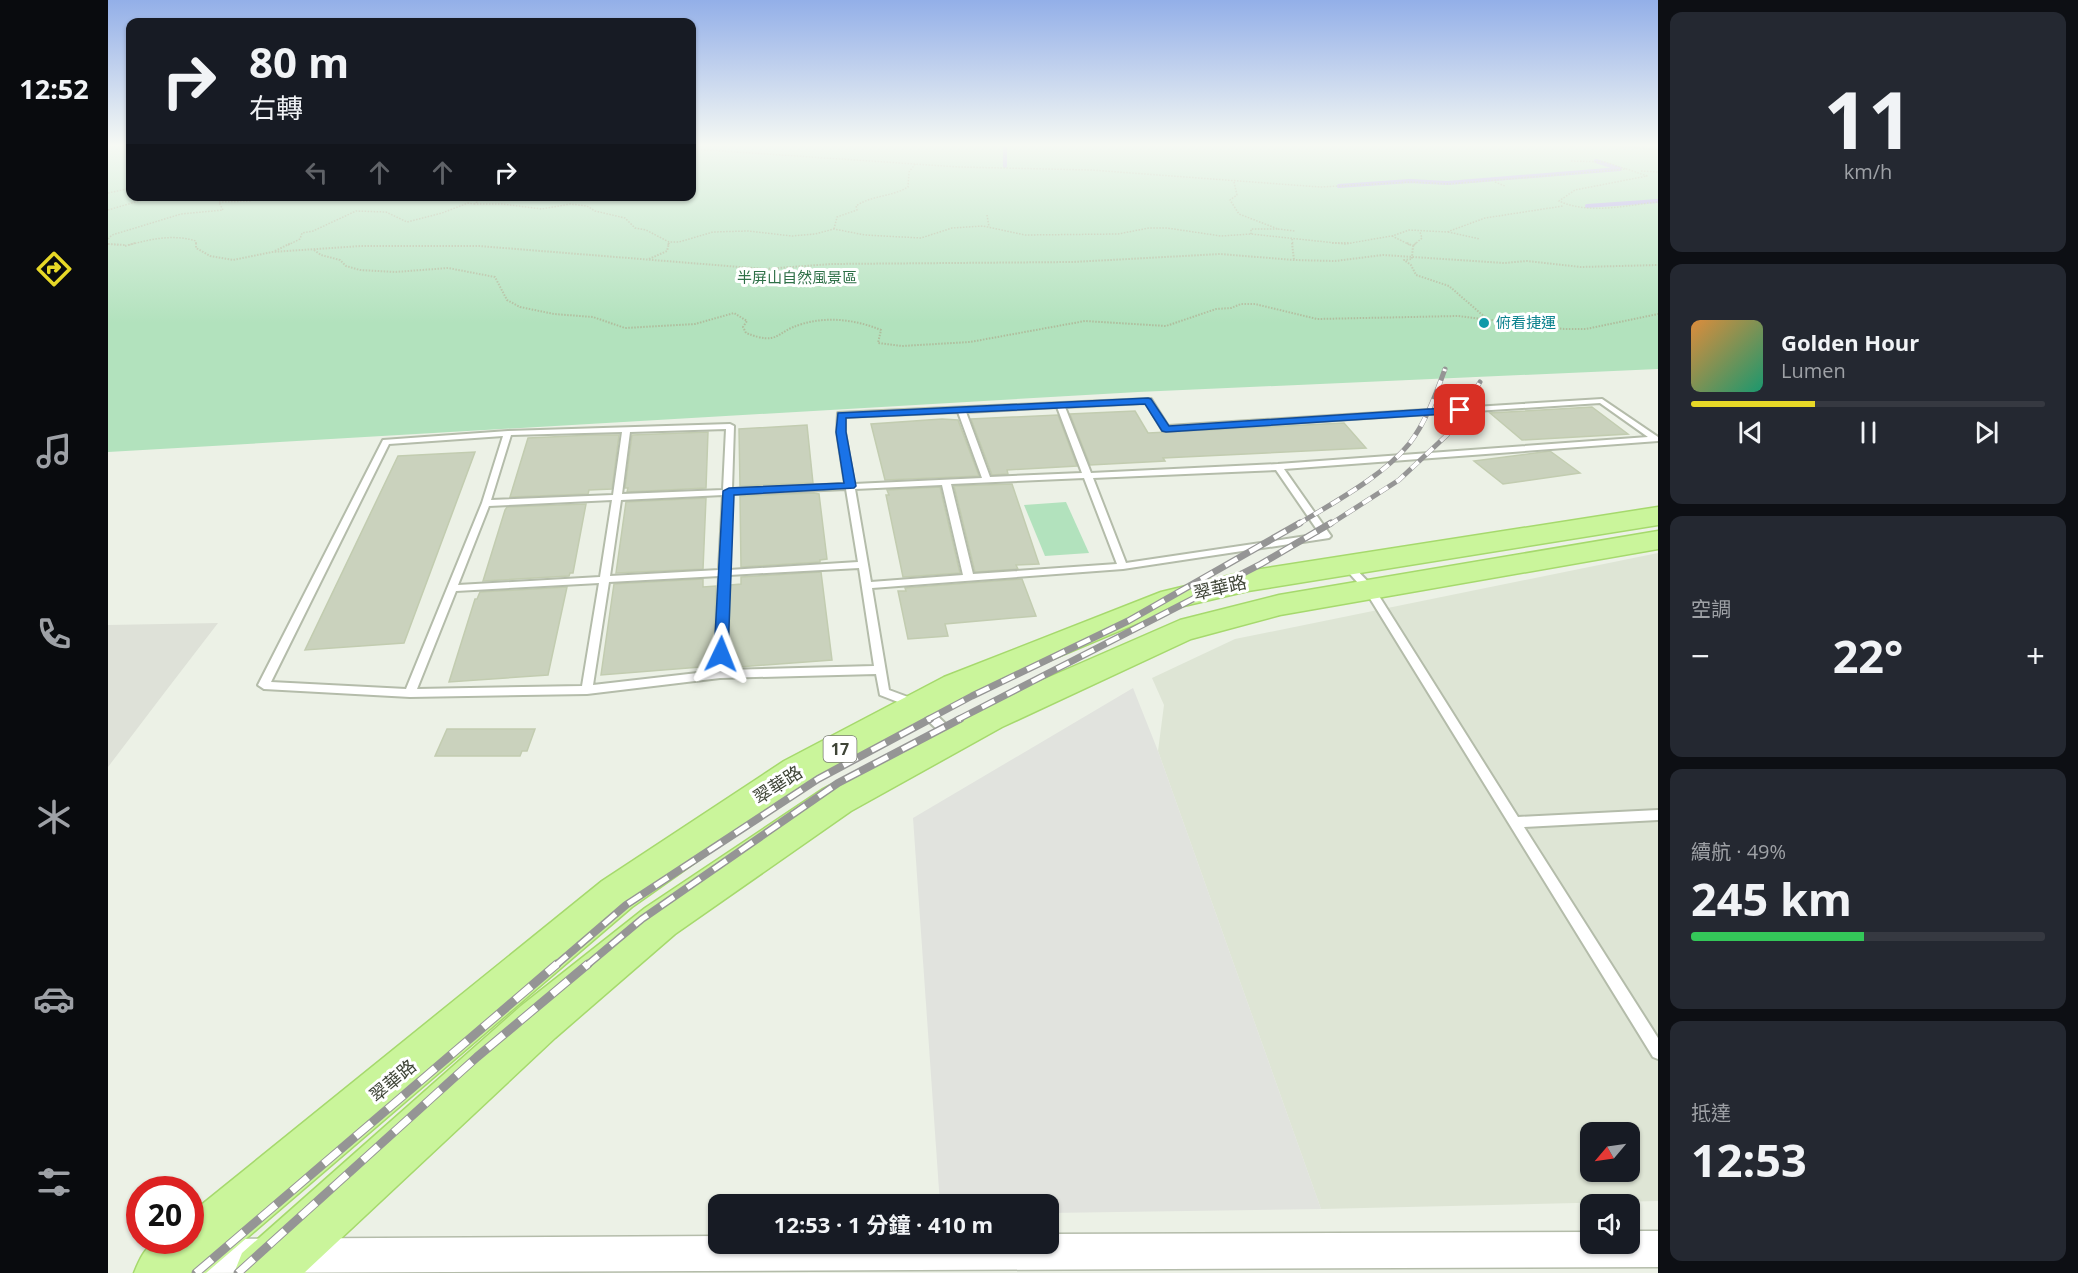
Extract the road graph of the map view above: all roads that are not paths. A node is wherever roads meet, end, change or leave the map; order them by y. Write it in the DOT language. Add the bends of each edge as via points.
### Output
graph roads {
  1 [pos="1060,405"];
  2 [pos="961,410"];
  3 [pos="626,429"];
  4 [pos="508,433"];
  5 [pos="1657,439"];
  6 [pos="1278,467"];
  7 [pos="1088,476"];
  8 [pos="987,480"];
  9 [pos="946,482"];
  10 [pos="850,486"];
  11 [pos="729,491"];
  12 [pos="618,498"];
  13 [pos="486,503"];
  14 [pos="1658,516"];
  15 [pos="1658,540"];
  16 [pos="863,565"];
  17 [pos="1124,566"];
  18 [pos="725,574"];
  19 [pos="1358,577"];
  20 [pos="969,578"];
  21 [pos="604,579"];
  22 [pos="866,585"];
  23 [pos="452,588"];
  24 [pos="880,670"];
  25 [pos="720,674"];
  26 [pos="587,690"];
  27 [pos="410,693"];
  28 [pos="920,706"];
  29 [pos="953,738"];
  30 [pos="1658,815"];
  31 [pos="1515,822"];
  32 [pos="1658,1052"];
  33 [pos="1658,1249"];
  34 [pos="172,1265"];
  35 [pos="270,1265"];
  1 -- 2 [label="lane"];
  1 -- 5 [label="lane" via="1148,401 1166,429 1602,400"];
  1 -- 7 [label="lane"];
  2 -- 8 [label="lane"];
  2 -- 10 [label="lane" via="841,415"];
  3 -- 4 [label="lane"];
  3 -- 11 [label="lane" via="730,426"];
  3 -- 12 [label="lane"];
  4 -- 13 [label="lane"];
  4 -- 27 [label="lane" via="386,442 264,685"];
  5 -- 6 [label="lane"];
  6 -- 7 [label="lane"];
  6 -- 17 [label="lane" via="1326,536"];
  7 -- 8 [label="lane"];
  7 -- 17 [label="lane"];
  8 -- 9 [label="lane"];
  9 -- 10 [label="lane"];
  9 -- 20 [label="lane"];
  10 -- 11 [label="lane"];
  10 -- 16 [label="lane"];
  11 -- 12 [label="lane"];
  11 -- 18 [label="lane"];
  12 -- 13 [label="lane"];
  12 -- 21 [label="lane"];
  13 -- 23 [label="lane"];
  14 -- 19 [label="main road, 翠華路 / 17"];
  15 -- 19 [label="main road, 翠華路 / 17"];
  16 -- 18 [label="lane"];
  16 -- 22 [label="lane"];
  17 -- 20 [label="lane"];
  18 -- 21 [label="lane"];
  18 -- 25 [label="lane"];
  19 -- 28 [label="main road, 翠華路 / 17" via="1248,581 1161,602 956,686"];
  19 -- 29 [label="main road, 翠華路 / 17" via="1279,605 1180,630"];
  19 -- 31 [label="lane"];
  20 -- 22 [label="lane"];
  21 -- 23 [label="lane"];
  21 -- 26 [label="lane"];
  22 -- 24 [label="lane"];
  23 -- 27 [label="lane"];
  24 -- 25 [label="lane"];
  24 -- 28 [label="lane" via="884,692"];
  25 -- 26 [label="lane"];
  26 -- 27 [label="lane"];
  28 -- 29 [label="lane"];
  28 -- 34 [label="main road, 翠華路 / 17" via="797,771 617,894"];
  29 -- 35 [label="main road, 翠華路 / 17" via="837,800 660,921 538,1022"];
  30 -- 31 [label="lane"];
  31 -- 32 [label="lane"];
  33 -- 35 [label="street"];
  34 -- 35 [label="street"];
}
